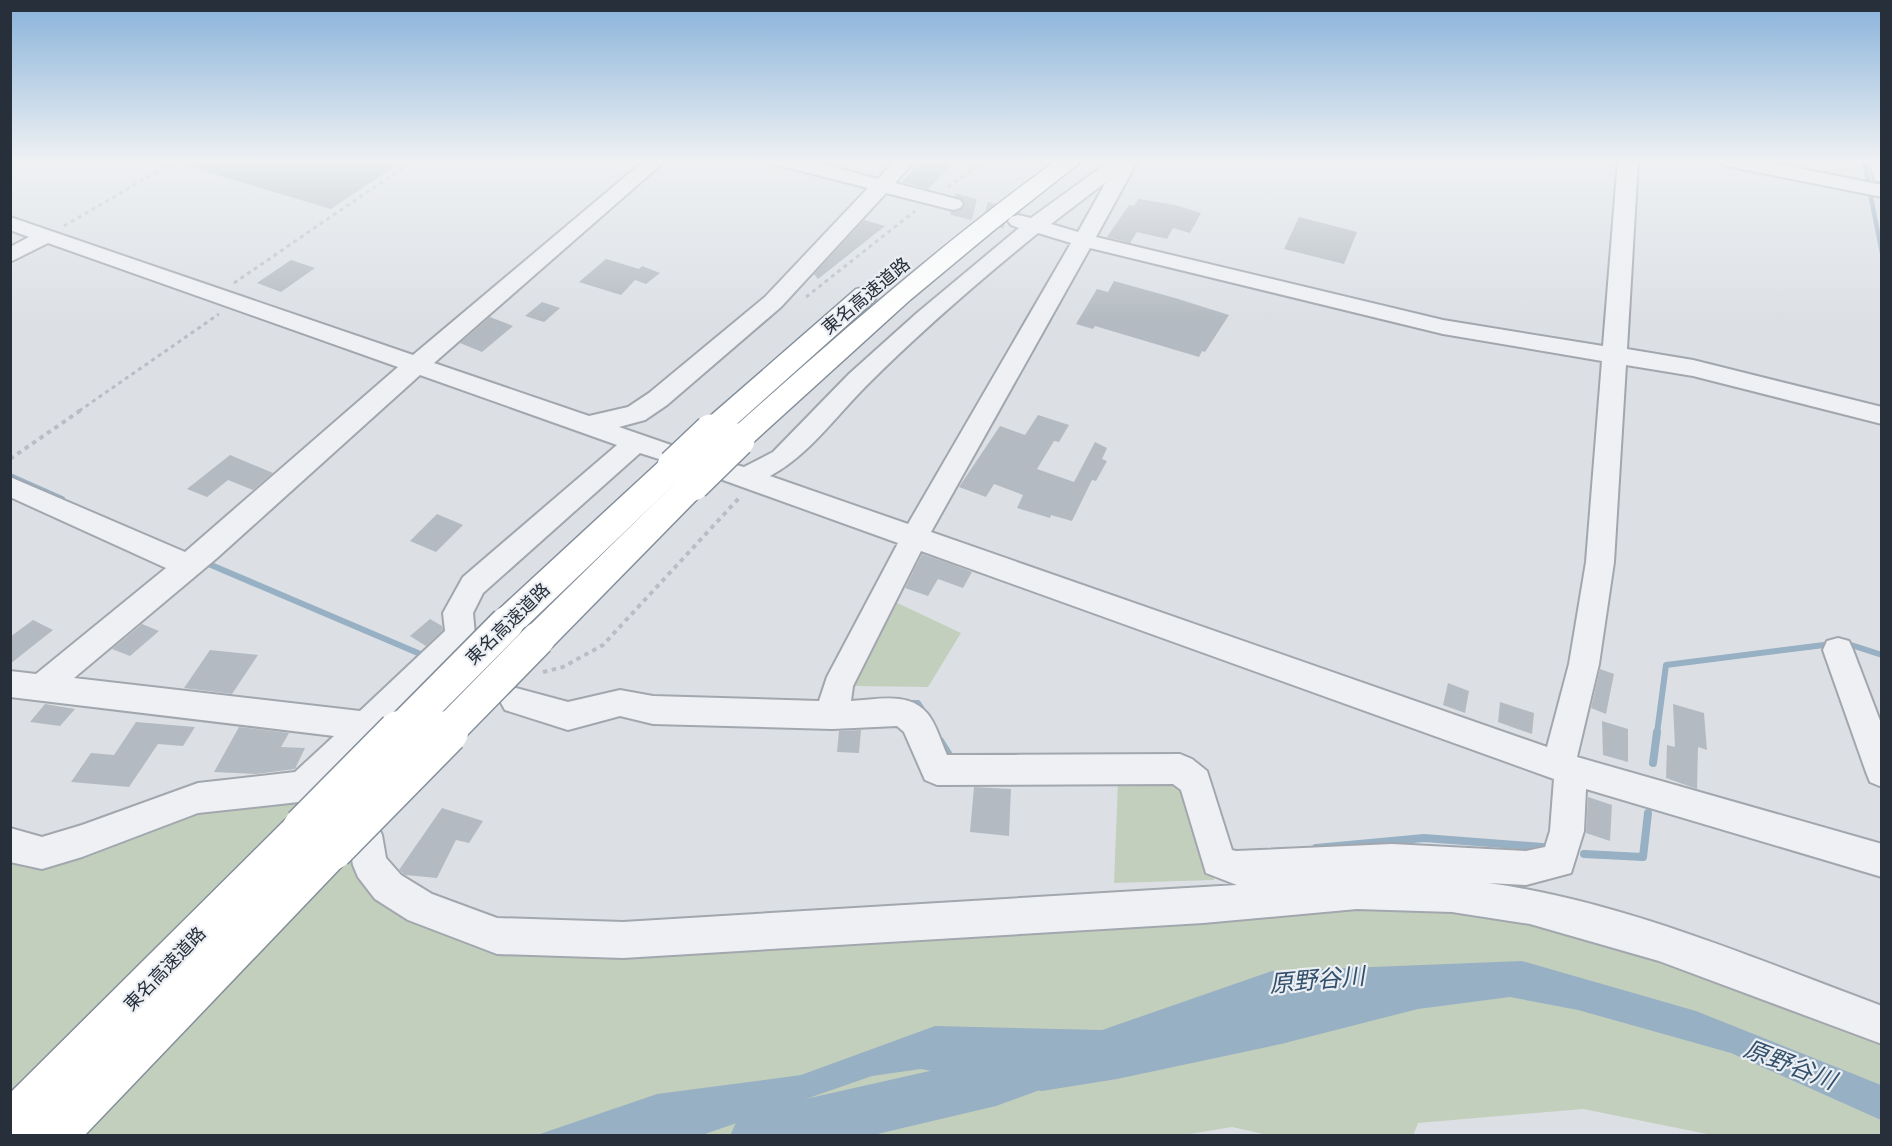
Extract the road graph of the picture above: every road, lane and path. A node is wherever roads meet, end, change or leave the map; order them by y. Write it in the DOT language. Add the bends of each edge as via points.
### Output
graph roads {
  1 [pos="85,213"];
  2 [pos="342,213"];
  3 [pos="594,213"];
  4 [pos="857,213"];
  5 [pos="911,213"];
  6 [pos="970,213"];
  7 [pos="1000,213"];
  8 [pos="1041,213"];
  9 [pos="1099,213"];
  10 [pos="1624,213"];
  11 [pos="10,223"];
  12 [pos="1026,223"];
  13 [pos="46,236"];
  14 [pos="1084,240"];
  15 [pos="10,256"];
  16 [pos="232,295"];
  17 [pos="799,303"];
  18 [pos="1613,356"];
  19 [pos="416,365"];
  20 [pos="1881,416"];
  21 [pos="589,425"];
  22 [pos="724,436"];
  23 [pos="636,442"];
  24 [pos="10,459"];
  25 [pos="676,467"];
  26 [pos="744,478"];
  27 [pos="10,486"];
  28 [pos="915,538"];
  29 [pos="188,566"];
  30 [pos="1838,650"];
  31 [pos="10,684"];
  32 [pos="41,688"];
  33 [pos="518,702"];
  34 [pos="832,715"];
  35 [pos="367,726"];
  36 [pos="1565,768"];
  37 [pos="1881,772"];
  38 [pos="313,821"];
  39 [pos="10,844"];
  40 [pos="1881,861"];
  41 [pos="1881,1024"];
  42 [pos="55,1115"];
  43 [pos="10,1127"];
  1 -- 13 [label="path"];
  2 -- 16 [label="path"];
  3 -- 19 [label="street"];
  4 -- 21 [label="street" via="773,302 661,408"];
  5 -- 17 [label="path"];
  6 -- 22 [label="highway, 東名高速道路" via="887,277 792,358"];
  7 -- 22 [label="highway, 東名高速道路"];
  8 -- 12 [label="street"];
  9 -- 14 [label="street"];
  10 -- 18 [label="street"];
  11 -- 13 [label="street"];
  12 -- 14 [label="street"];
  12 -- 26 [label="street" via="858,380 782,458"];
  13 -- 15 [label="street"];
  13 -- 16 [label="street"];
  14 -- 18 [label="street" via="1443,327"];
  14 -- 28 [label="street"];
  16 -- 19 [label="street"];
  16 -- 24 [label="path"];
  18 -- 20 [label="street" via="1693,368"];
  18 -- 36 [label="street" via="1600,562"];
  19 -- 21 [label="street"];
  19 -- 29 [label="street"];
  21 -- 23 [label="street"];
  22 -- 25 [label="highway, 東名高速道路, bridge"];
  23 -- 25 [label="street"];
  23 -- 35 [label="street" via="473,585 458,613 460,635 435,667"];
  25 -- 38 [label="highway, 東名高速道路, bridge" via="523,631"];
  26 -- 28 [label="street"];
  26 -- 33 [label="path" via="603,645 563,667 541,671"];
  27 -- 29 [label="street"];
  28 -- 34 [label="street" via="838,686"];
  28 -- 36 [label="street"];
  29 -- 32 [label="street"];
  30 -- 37 [label="street"];
  31 -- 32 [label="street"];
  32 -- 35 [label="street"];
  33 -- 34 [label="street" via="568,716 620,703 653,710"];
  34 -- 36 [label="street" via="903,712 916,723 937,770 1180,769 1195,782 1218,861 1236,868 1392,861 1526,868 1559,861 1567,831"];
  35 -- 38 [label="street"];
  36 -- 40 [label="street"];
  38 -- 39 [label="street" via="198,798 42,853"];
  38 -- 41 [label="street" via="339,807 365,835 370,865 388,887 422,908 497,936 623,940 1357,892 1452,895 1530,906 1659,944"];
  38 -- 42 [label="highway, 東名高速道路"];
  42 -- 43 [label="highway, 東名高速道路"];
}
